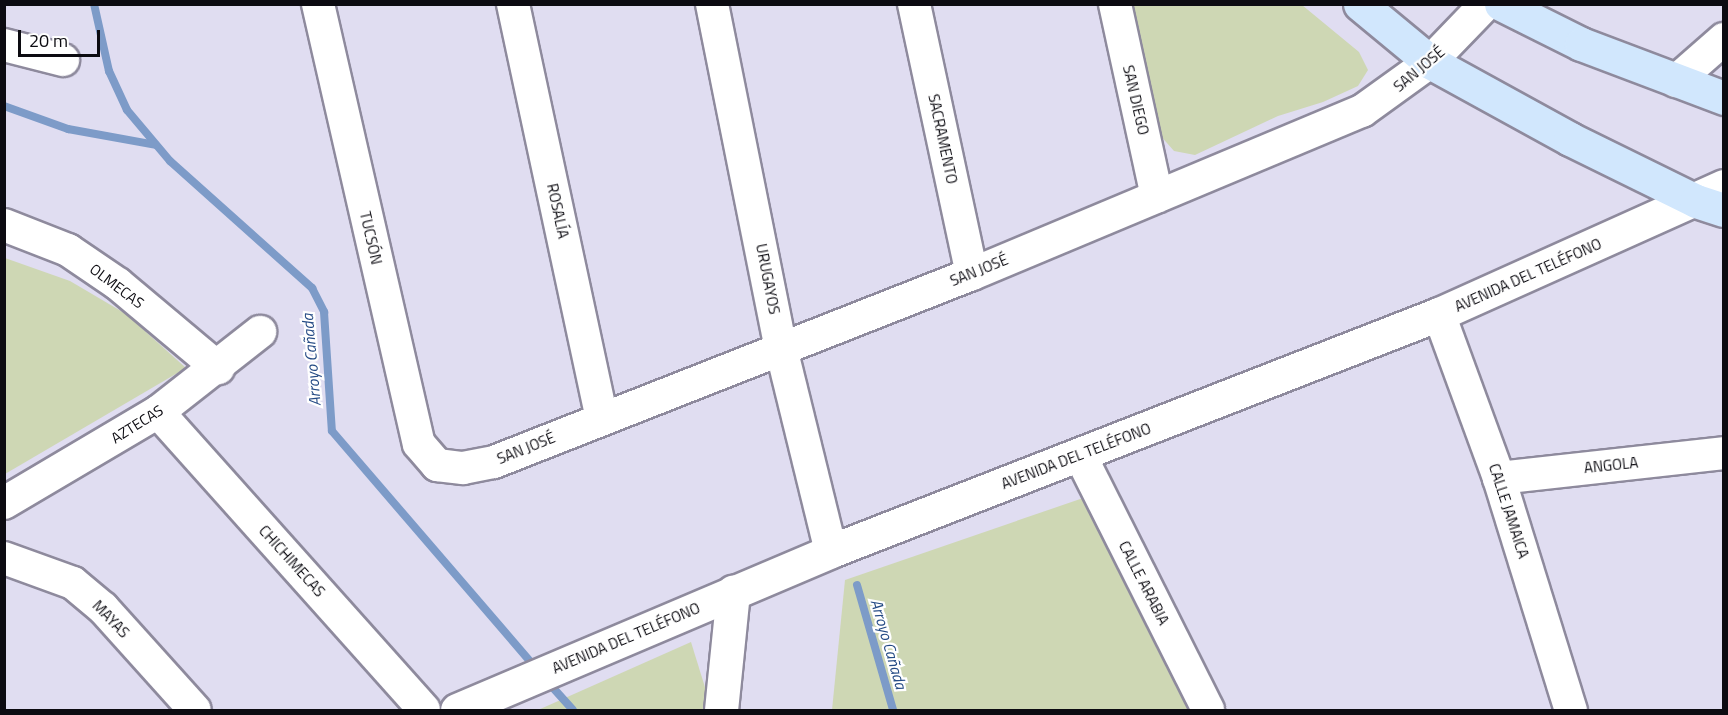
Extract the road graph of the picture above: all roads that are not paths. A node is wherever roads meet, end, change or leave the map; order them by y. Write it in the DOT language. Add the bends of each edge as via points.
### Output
graph roads {
  1 [pos="318,4"];
  2 [pos="513,4"];
  3 [pos="712,4"];
  4 [pos="914,4"];
  5 [pos="1115,4"];
  6 [pos="1360,4"];
  7 [pos="1486,4"];
  8 [pos="1501,4"];
  9 [pos="1724,39"];
  10 [pos="4,45"];
  11 [pos="63,60"];
  12 [pos="1430,62"];
  13 [pos="1676,81"];
  14 [pos="1724,98"];
  15 [pos="1157,196"];
  16 [pos="1714,199"];
  17 [pos="4,225"];
  18 [pos="972,274"];
  19 [pos="1439,314"];
  20 [pos="260,332"];
  21 [pos="782,348"];
  22 [pos="218,368"];
  23 [pos="158,412"];
  24 [pos="602,418"];
  25 [pos="1724,453"];
  26 [pos="1080,455"];
  27 [pos="436,465"];
  28 [pos="1499,478"];
  29 [pos="4,503"];
  30 [pos="831,551"];
  31 [pos="4,558"];
  32 [pos="733,592"];
  33 [pos="195,711"];
  34 [pos="424,711"];
  35 [pos="457,711"];
  36 [pos="721,711"];
  37 [pos="1208,711"];
  38 [pos="1571,711"];
  1 -- 27 [label="street, TUCSÓN" via="410,414 419,444"];
  2 -- 24 [label="street, ROSALÍA"];
  3 -- 21 [label="street, URUGAYOS"];
  4 -- 18 [label="street, SACRAMENTO"];
  5 -- 15 [label="street, SAN DIEGO"];
  6 -- 12 [label="main road, AVENIDA DEL TELÉFONO"];
  7 -- 12 [label="street, SAN JOSÉ"];
  8 -- 13 [label="main road" via="1581,44"];
  9 -- 13 [label="street"];
  10 -- 11 [label="street"];
  12 -- 15 [label="street, SAN JOSÉ" via="1362,111"];
  12 -- 16 [label="main road, AVENIDA DEL TELÉFONO" via="1570,140"];
  13 -- 14 [label="main road"];
  15 -- 18 [label="street, SAN JOSÉ"];
  16 -- 19 [label="street, AVENIDA DEL TELÉFONO"];
  17 -- 22 [label="street, OLMECAS" via="68,250 118,284"];
  18 -- 21 [label="street, SAN JOSÉ"];
  19 -- 26 [label="street, AVENIDA DEL TELÉFONO"];
  19 -- 28 [label="street, CALLE JAMAICA"];
  20 -- 22 [label="street, AZTECAS"];
  21 -- 24 [label="street, SAN JOSÉ"];
  21 -- 30 [label="street, URUGAYOS"];
  22 -- 23 [label="street, AZTECAS"];
  23 -- 29 [label="street, AZTECAS"];
  23 -- 34 [label="street, CHICHIMECAS"];
  24 -- 27 [label="street, SAN JOSÉ" via="494,462 463,468"];
  25 -- 28 [label="street, ANGOLA"];
  26 -- 30 [label="street, AVENIDA DEL TELÉFONO"];
  26 -- 37 [label="street, CALLE ARABIA"];
  28 -- 38 [label="street, CALLE JAMAICA"];
  30 -- 32 [label="street, AVENIDA DEL TELÉFONO"];
  31 -- 33 [label="street, MAYAS" via="73,583 103,608"];
  32 -- 35 [label="street, AVENIDA DEL TELÉFONO"];
  32 -- 36 [label="street"];
}
